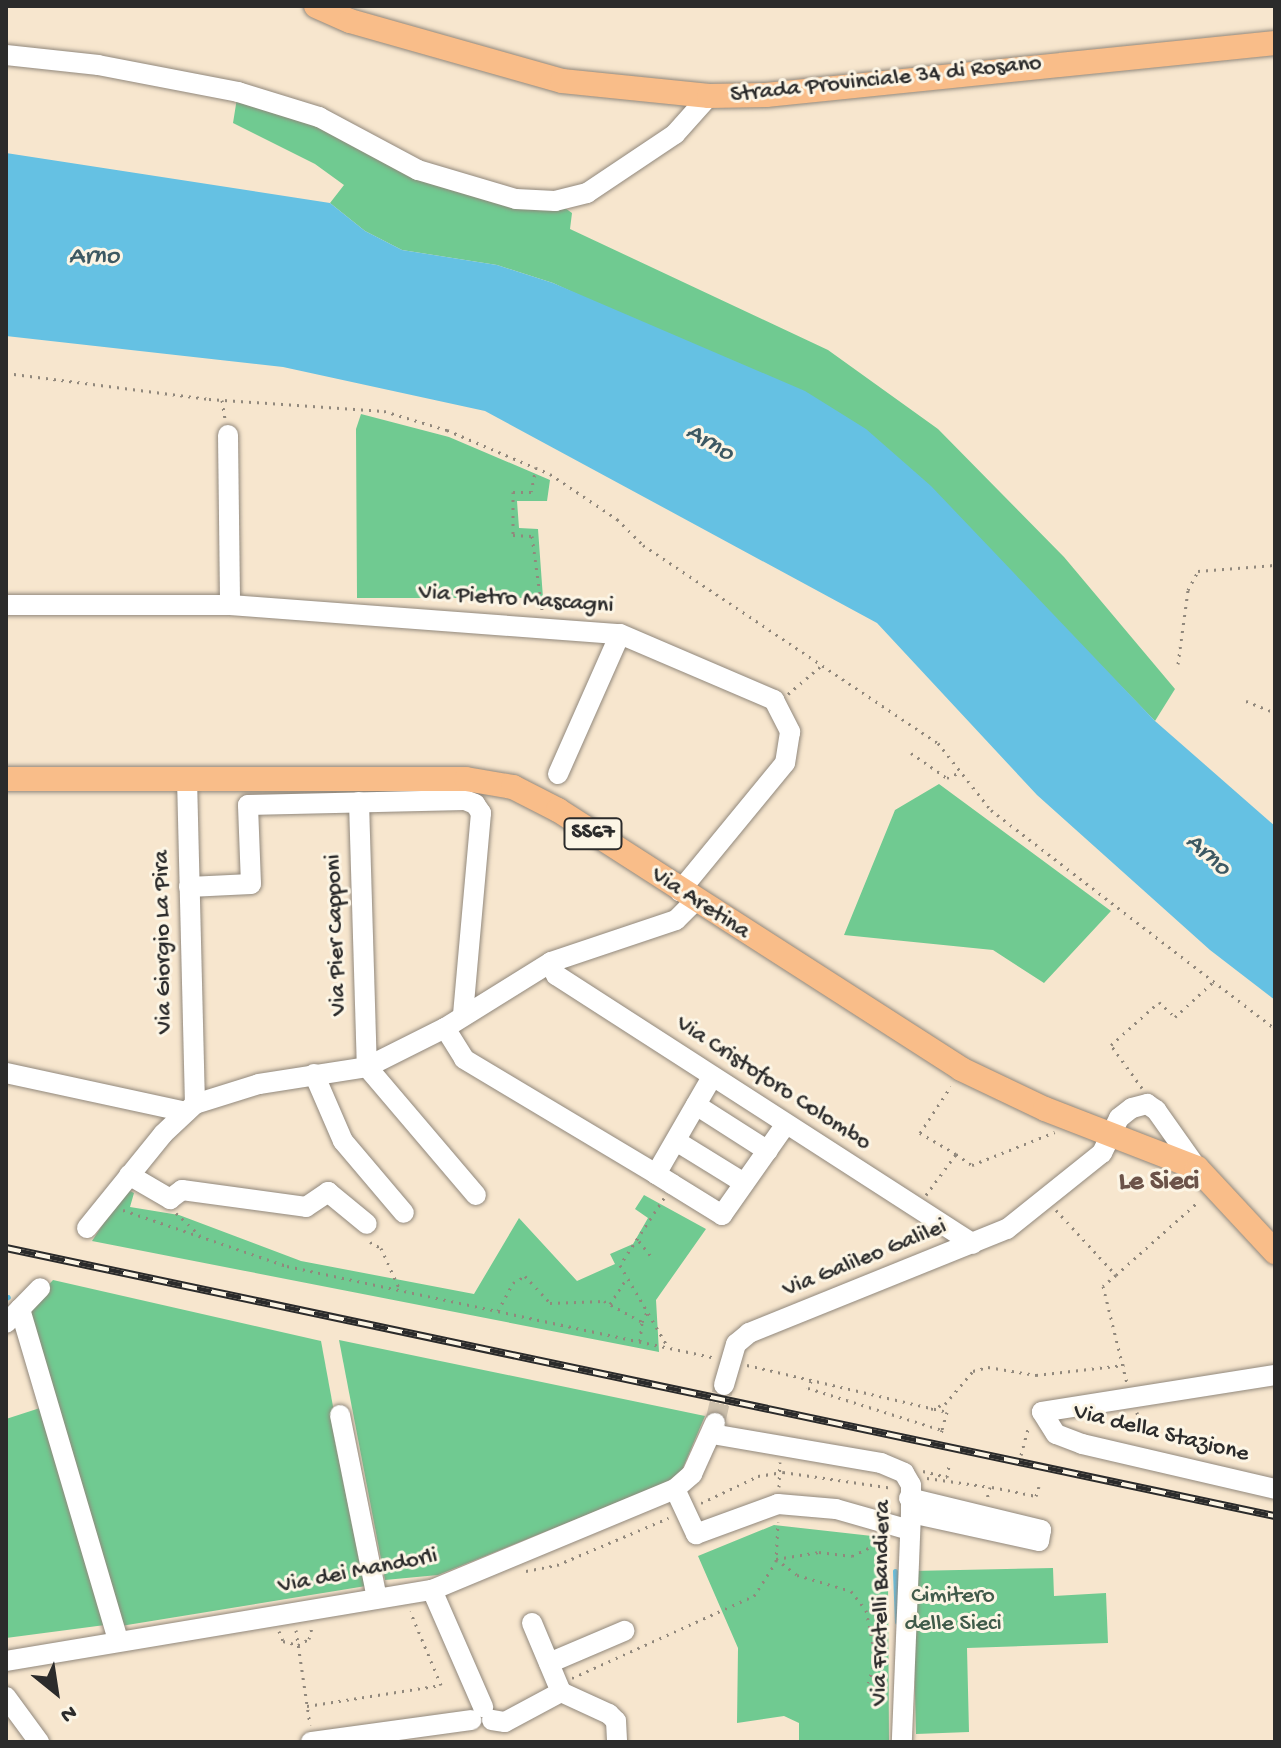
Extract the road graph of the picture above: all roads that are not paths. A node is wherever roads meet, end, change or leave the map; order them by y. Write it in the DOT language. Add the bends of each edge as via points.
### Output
graph roads {
  1 [pos="316,6"];
  2 [pos="1275,43"];
  3 [pos="6,55"];
  4 [pos="709,96"];
  5 [pos="228,435"];
  6 [pos="6,605"];
  7 [pos="230,605"];
  8 [pos="620,634"];
  9 [pos="558,774"];
  10 [pos="187,778"];
  11 [pos="6,779"];
  12 [pos="359,802"];
  13 [pos="189,887"];
  14 [pos="688,896"];
  15 [pos="551,962"];
  16 [pos="463,1016"];
  17 [pos="445,1028"];
  18 [pos="367,1067"];
  19 [pos="6,1073"];
  20 [pos="314,1074"];
  21 [pos="712,1077"];
  22 [pos="696,1105"];
  23 [pos="191,1108"];
  24 [pos="786,1124"];
  25 [pos="1112,1132"];
  26 [pos="676,1141"];
  27 [pos="768,1151"];
  28 [pos="1197,1168"];
  29 [pos="129,1175"];
  30 [pos="664,1179"];
  31 [pos="744,1183"];
  32 [pos="476,1195"];
  33 [pos="404,1213"];
  34 [pos="367,1224"];
  35 [pos="87,1228"];
  36 [pos="973,1244"];
  37 [pos="1275,1252"];
  38 [pos="40,1288"];
  39 [pos="13,1316"];
  40 [pos="1275,1375"];
  41 [pos="724,1385"];
  42 [pos="340,1415"];
  43 [pos="713,1429"];
  44 [pos="675,1489"];
  45 [pos="1275,1489"];
  46 [pos="912,1506"];
  47 [pos="432,1590"];
  48 [pos="377,1598"];
  49 [pos="532,1623"];
  50 [pos="624,1631"];
  51 [pos="118,1640"];
  52 [pos="6,1661"];
  53 [pos="549,1663"];
  54 [pos="560,1689"];
  55 [pos="6,1697"];
  56 [pos="482,1716"];
  57 [pos="39,1742"];
  58 [pos="312,1742"];
  59 [pos="617,1742"];
  60 [pos="902,1742"];
  1 -- 4 [label="main road, Strada Provinciale 34 di Rosano" via="350,21 562,81"];
  2 -- 4 [label="main road, Strada Provinciale 34 di Rosano" via="766,95"];
  3 -- 4 [label="street" via="98,65 238,92 319,117 418,170 529,200 555,201 587,193 675,134"];
  5 -- 7 [label="street"];
  6 -- 7 [label="street, Via Pietro Mascagni"];
  7 -- 8 [label="street, Via Pietro Mascagni"];
  8 -- 9 [label="street"];
  8 -- 14 [label="street, Via Pietro Mascagni" via="774,700 791,740 785,763"];
  10 -- 11 [label="main road, Via Aretina / SS67"];
  10 -- 13 [label="street, Via Giorgio La Pira"];
  10 -- 14 [label="main road, Via Aretina / SS67" via="466,779 513,787 558,810"];
  12 -- 13 [label="street" via="248,805 251,884"];
  12 -- 16 [label="street" via="465,800 481,813"];
  12 -- 18 [label="street, Via Pier Capponi"];
  13 -- 23 [label="street, Via Giorgio La Pira"];
  14 -- 15 [label="street" via="676,920"];
  14 -- 25 [label="main road, Via Aretina / SS67" via="961,1069 1045,1109"];
  15 -- 16 [label="street"];
  15 -- 21 [label="street, Via Cristoforo Colombo" via="556,975"];
  16 -- 17 [label="street"];
  17 -- 18 [label="street"];
  17 -- 30 [label="street" via="464,1059"];
  18 -- 20 [label="street"];
  18 -- 32 [label="street"];
  19 -- 23 [label="street"];
  20 -- 23 [label="street" via="223,1093"];
  20 -- 33 [label="street" via="343,1141"];
  21 -- 22 [label="street"];
  21 -- 24 [label="street, Via Cristoforo Colombo"];
  22 -- 26 [label="street"];
  22 -- 27 [label="street"];
  23 -- 29 [label="street"];
  24 -- 27 [label="street"];
  24 -- 36 [label="street, Via Cristoforo Colombo"];
  25 -- 28 [label="main road, Via Aretina / SS67"];
  25 -- 28 [label="street, Via Galileo Galilei" via="1119,1118 1147,1104 1186,1146"];
  25 -- 36 [label="street, Via Galileo Galilei" via="1102,1153 1048,1201"];
  26 -- 30 [label="street"];
  26 -- 31 [label="street"];
  27 -- 31 [label="street"];
  28 -- 37 [label="main road, Via Aretina / SS67"];
  29 -- 34 [label="street" via="170,1199 182,1190 306,1207 328,1192"];
  29 -- 35 [label="street"];
  30 -- 31 [label="street" via="722,1215"];
  36 -- 41 [label="street, Via Galileo Galilei" via="749,1333 729,1361"];
  38 -- 39 [label="street"];
  39 -- 51 [label="street"];
  40 -- 45 [label="street, Via della Stazione" via="1042,1412 1056,1434 1082,1444"];
  42 -- 48 [label="street"];
  43 -- 44 [label="street, Via dei Mandorli" via="692,1474"];
  43 -- 46 [label="street, Via Fratelli Bandiera" via="781,1449 892,1465"];
  44 -- 46 [label="street" via="696,1534 778,1504 836,1509"];
  44 -- 47 [label="street, Via dei Mandorli"];
  46 -- 46 [label="street" via="1041,1530 1039,1541"];
  46 -- 60 [label="street, Via Fratelli Bandiera"];
  47 -- 48 [label="street, Via dei Mandorli"];
  47 -- 56 [label="street"];
  48 -- 51 [label="street, Via dei Mandorli"];
  49 -- 53 [label="street"];
  50 -- 53 [label="street"];
  51 -- 52 [label="street, Via dei Mandorli"];
  53 -- 54 [label="street"];
  54 -- 56 [label="street" via="505,1722"];
  54 -- 59 [label="street" via="609,1714 616,1721"];
  55 -- 57 [label="street"];
  56 -- 58 [label="street"];
}
